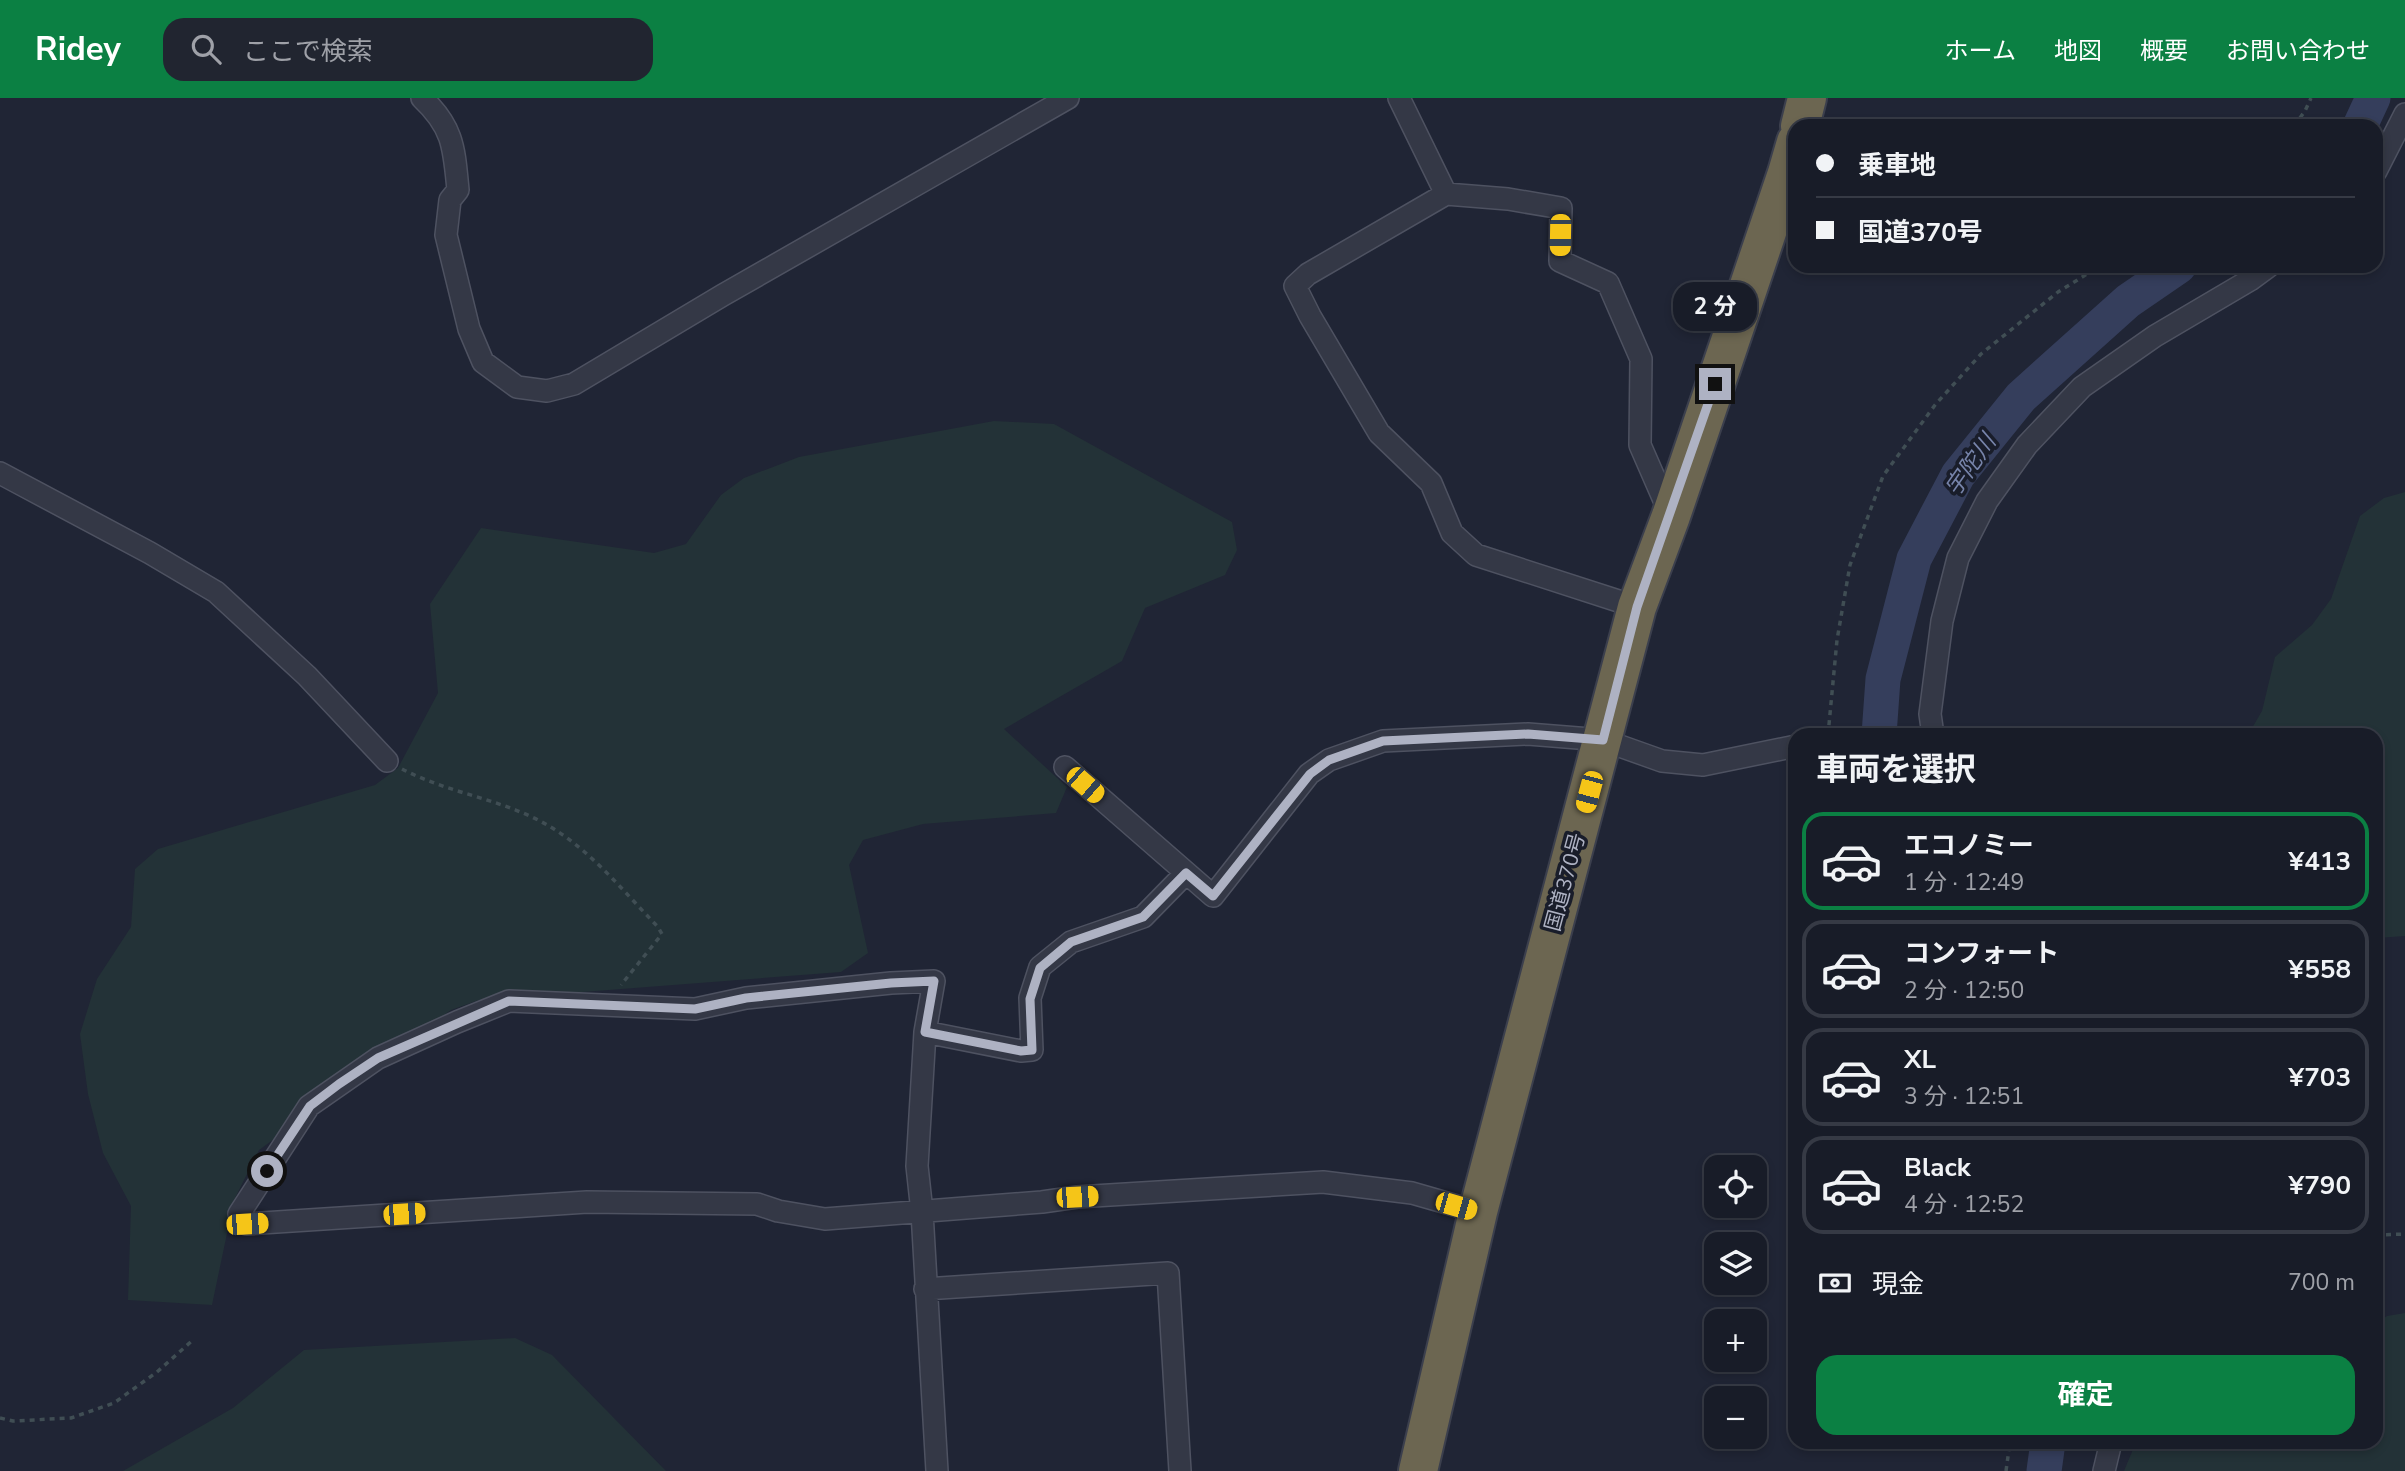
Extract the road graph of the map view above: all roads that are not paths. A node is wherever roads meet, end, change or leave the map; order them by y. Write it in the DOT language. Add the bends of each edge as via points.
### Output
graph roads {
  1 [pos="422,98"];
  2 [pos="1068,98"];
  3 [pos="1399,98"];
  4 [pos="1807,98"];
  5 [pos="2405,114"];
  6 [pos="1802,119"];
  7 [pos="2383,157"];
  8 [pos="1788,168"];
  9 [pos="1446,194"];
  10 [pos="2260,273"];
  11 [pos="0,473"];
  12 [pos="1671,516"];
  13 [pos="1637,607"];
  14 [pos="1932,728"];
  15 [pos="1603,740"];
  16 [pos="1788,748"];
  17 [pos="387,761"];
  18 [pos="1065,768"];
  19 [pos="1186,873"];
  20 [pos="925,1032"];
  21 [pos="922,1212"];
  22 [pos="1478,1212"];
  23 [pos="925,1289"];
  24 [pos="2109,1449"];
  25 [pos="937,1471"];
  26 [pos="1180,1471"];
  27 [pos="1418,1471"];
  28 [pos="2104,1471"];
  1 -- 2 [label="street" via="438,112 453,145 458,190 450,200 446,235 469,329 483,362 517,387 547,391 574,384"];
  3 -- 9 [label="street"];
  4 -- 6 [label="highway"];
  5 -- 7 [label="street"];
  8 -- 12 [label="highway, 国道370号"];
  9 -- 12 [label="street" via="1561,208 1560,261 1608,284 1641,359 1640,445"];
  9 -- 13 [label="street" via="1295,286 1379,433 1431,484 1452,533 1476,555"];
  10 -- 14 [label="street" via="2082,387 2027,445 1987,501 1958,558 1941,621"];
  11 -- 17 [label="street" via="216,592 307,676"];
  12 -- 13 [label="highway, 国道370号"];
  13 -- 15 [label="highway, 国道370号"];
  15 -- 16 [label="street" via="1662,761 1703,765"];
  15 -- 19 [label="street" via="1528,734 1383,741 1329,760 1310,774 1213,896"];
  15 -- 22 [label="highway, 国道370号"];
  18 -- 19 [label="street"];
  19 -- 20 [label="street" via="1143,917 1071,942 1040,968 1030,999 1032,1050"];
  20 -- 21 [label="street" via="917,1166"];
  20 -- 21 [label="street" via="934,981 746,998 695,1009 509,1001 378,1058 310,1106 239,1214 247,1224 587,1202 757,1204 825,1219"];
  21 -- 22 [label="street" via="1323,1182 1412,1193"];
  21 -- 23 [label="street"];
  22 -- 27 [label="highway, 国道370号"];
  23 -- 25 [label="street"];
  23 -- 26 [label="street" via="1168,1273"];
  24 -- 28 [label="street"];
}
